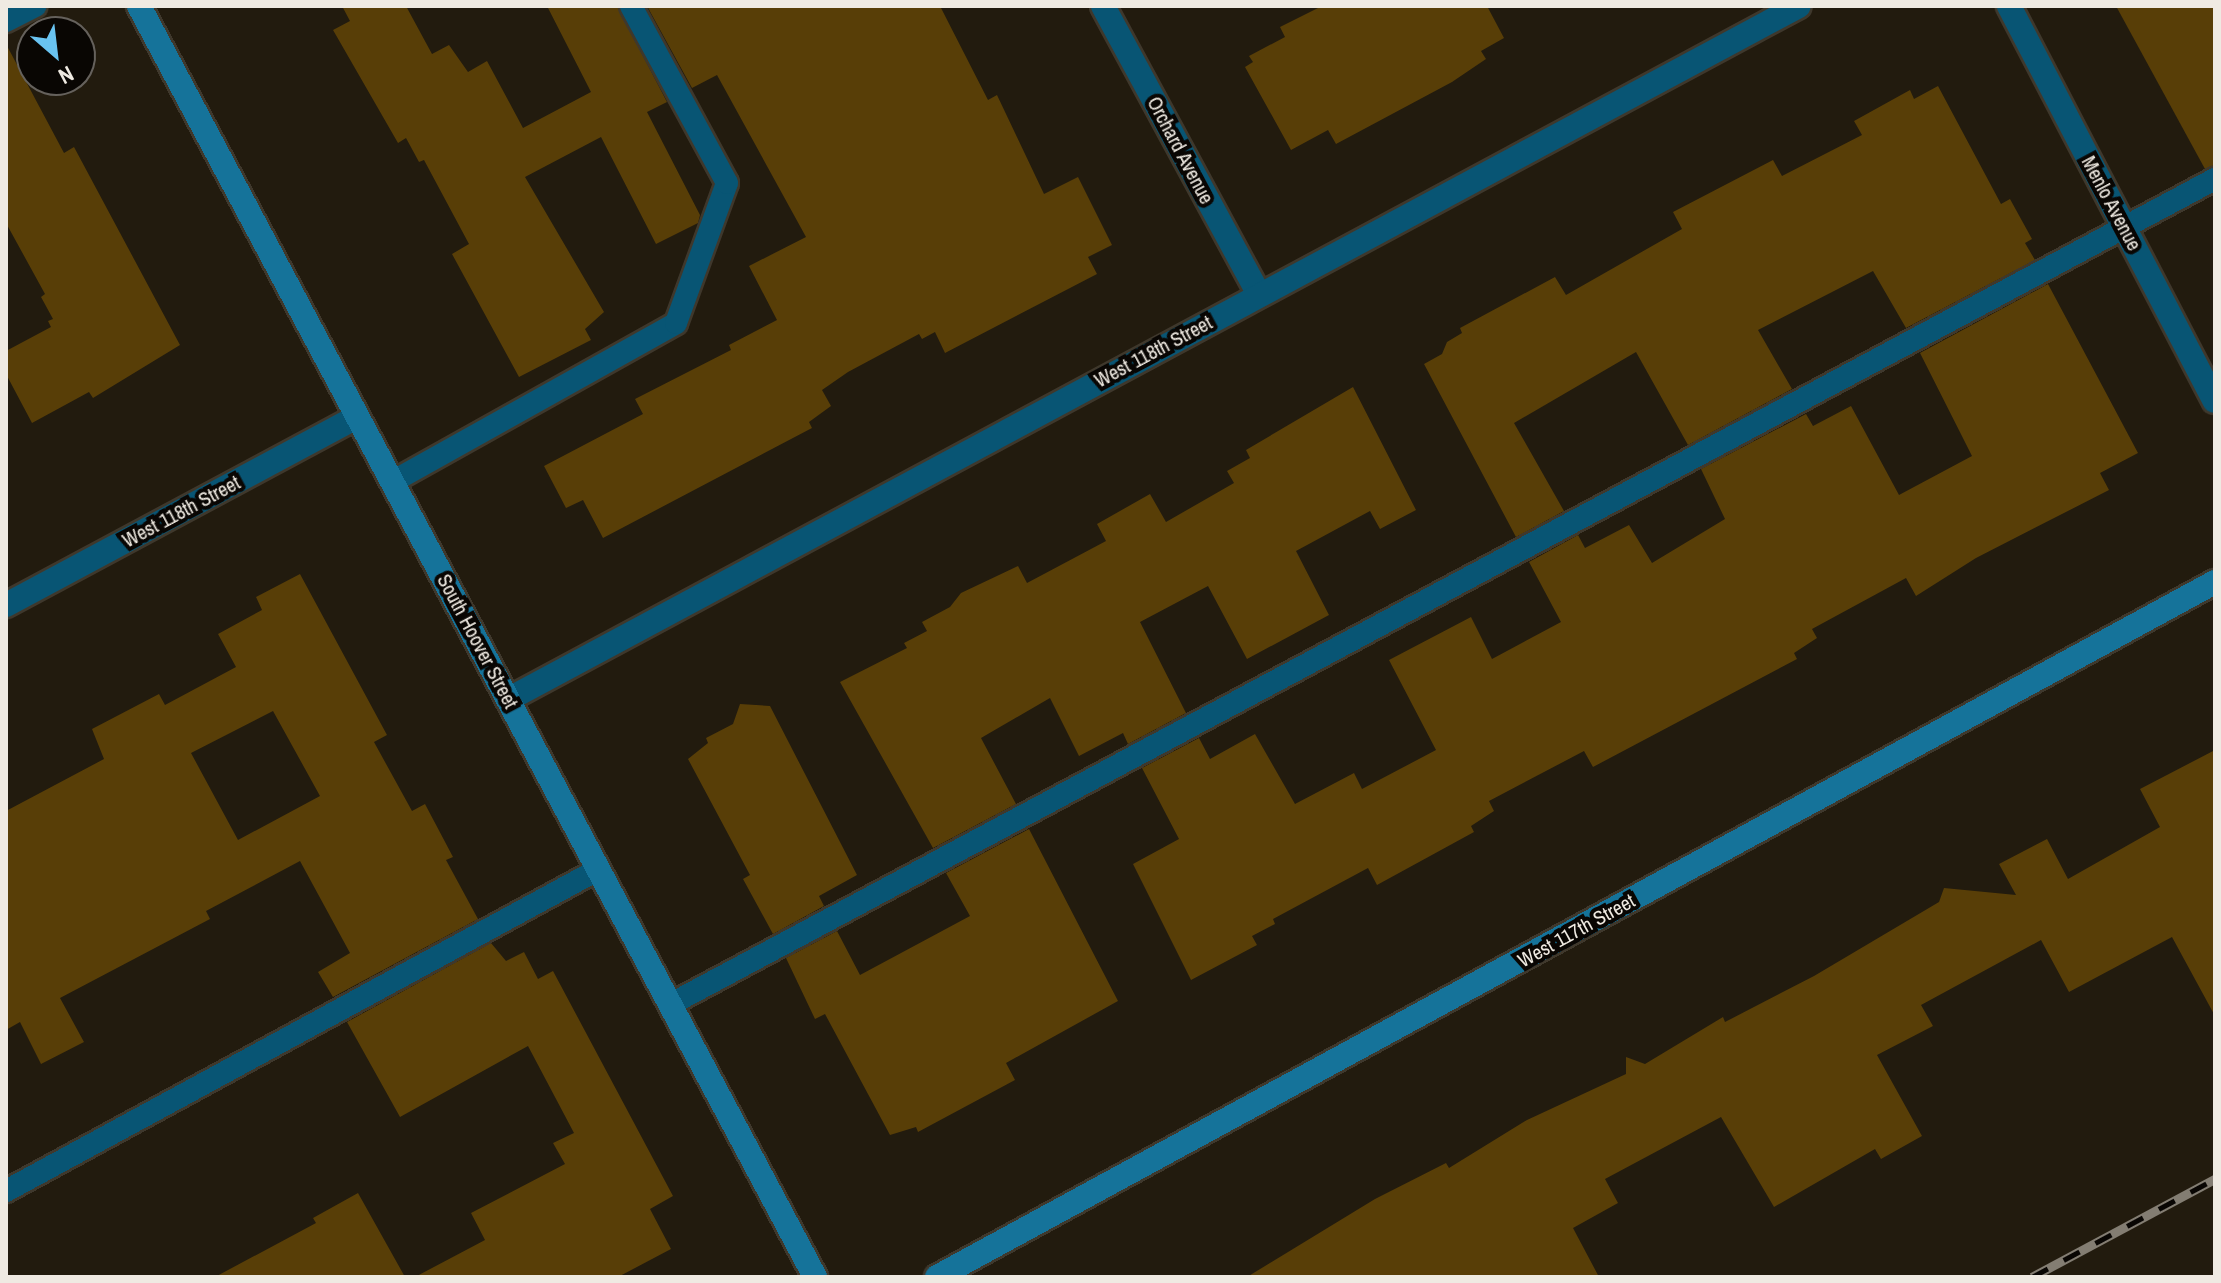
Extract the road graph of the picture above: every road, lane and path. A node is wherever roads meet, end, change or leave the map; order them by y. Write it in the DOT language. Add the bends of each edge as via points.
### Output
graph roads {
  1 [pos="35,6"];
  2 [pos="139,6"];
  3 [pos="631,6"];
  4 [pos="1103,6"];
  5 [pos="1799,6"];
  6 [pos="2009,6"];
  7 [pos="6,21"];
  8 [pos="2215,179"];
  9 [pos="2125,227"];
  10 [pos="1258,293"];
  11 [pos="2215,401"];
  12 [pos="356,417"];
  13 [pos="392,482"];
  14 [pos="2215,582"];
  15 [pos="6,605"];
  16 [pos="509,699"];
  17 [pos="599,869"];
  18 [pos="671,1004"];
  19 [pos="6,1191"];
  20 [pos="815,1277"];
  21 [pos="937,1277"];
  1 -- 7 [label="lane"];
  2 -- 12 [label="street, South Hoover Street"];
  3 -- 13 [label="lane" via="727,183 676,323"];
  4 -- 10 [label="street, Orchard Avenue"];
  5 -- 10 [label="street, West 118th Street"];
  6 -- 9 [label="street, Menlo Avenue"];
  8 -- 9 [label="lane"];
  9 -- 11 [label="street, Menlo Avenue"];
  9 -- 18 [label="lane"];
  10 -- 16 [label="street, West 118th Street"];
  12 -- 13 [label="street, South Hoover Street"];
  12 -- 15 [label="street, West 118th Street"];
  13 -- 16 [label="street, South Hoover Street"];
  14 -- 21 [label="street, West 117th Street"];
  16 -- 17 [label="street, South Hoover Street"];
  17 -- 18 [label="street, South Hoover Street"];
  17 -- 19 [label="lane"];
  18 -- 20 [label="street, South Hoover Street"];
}
